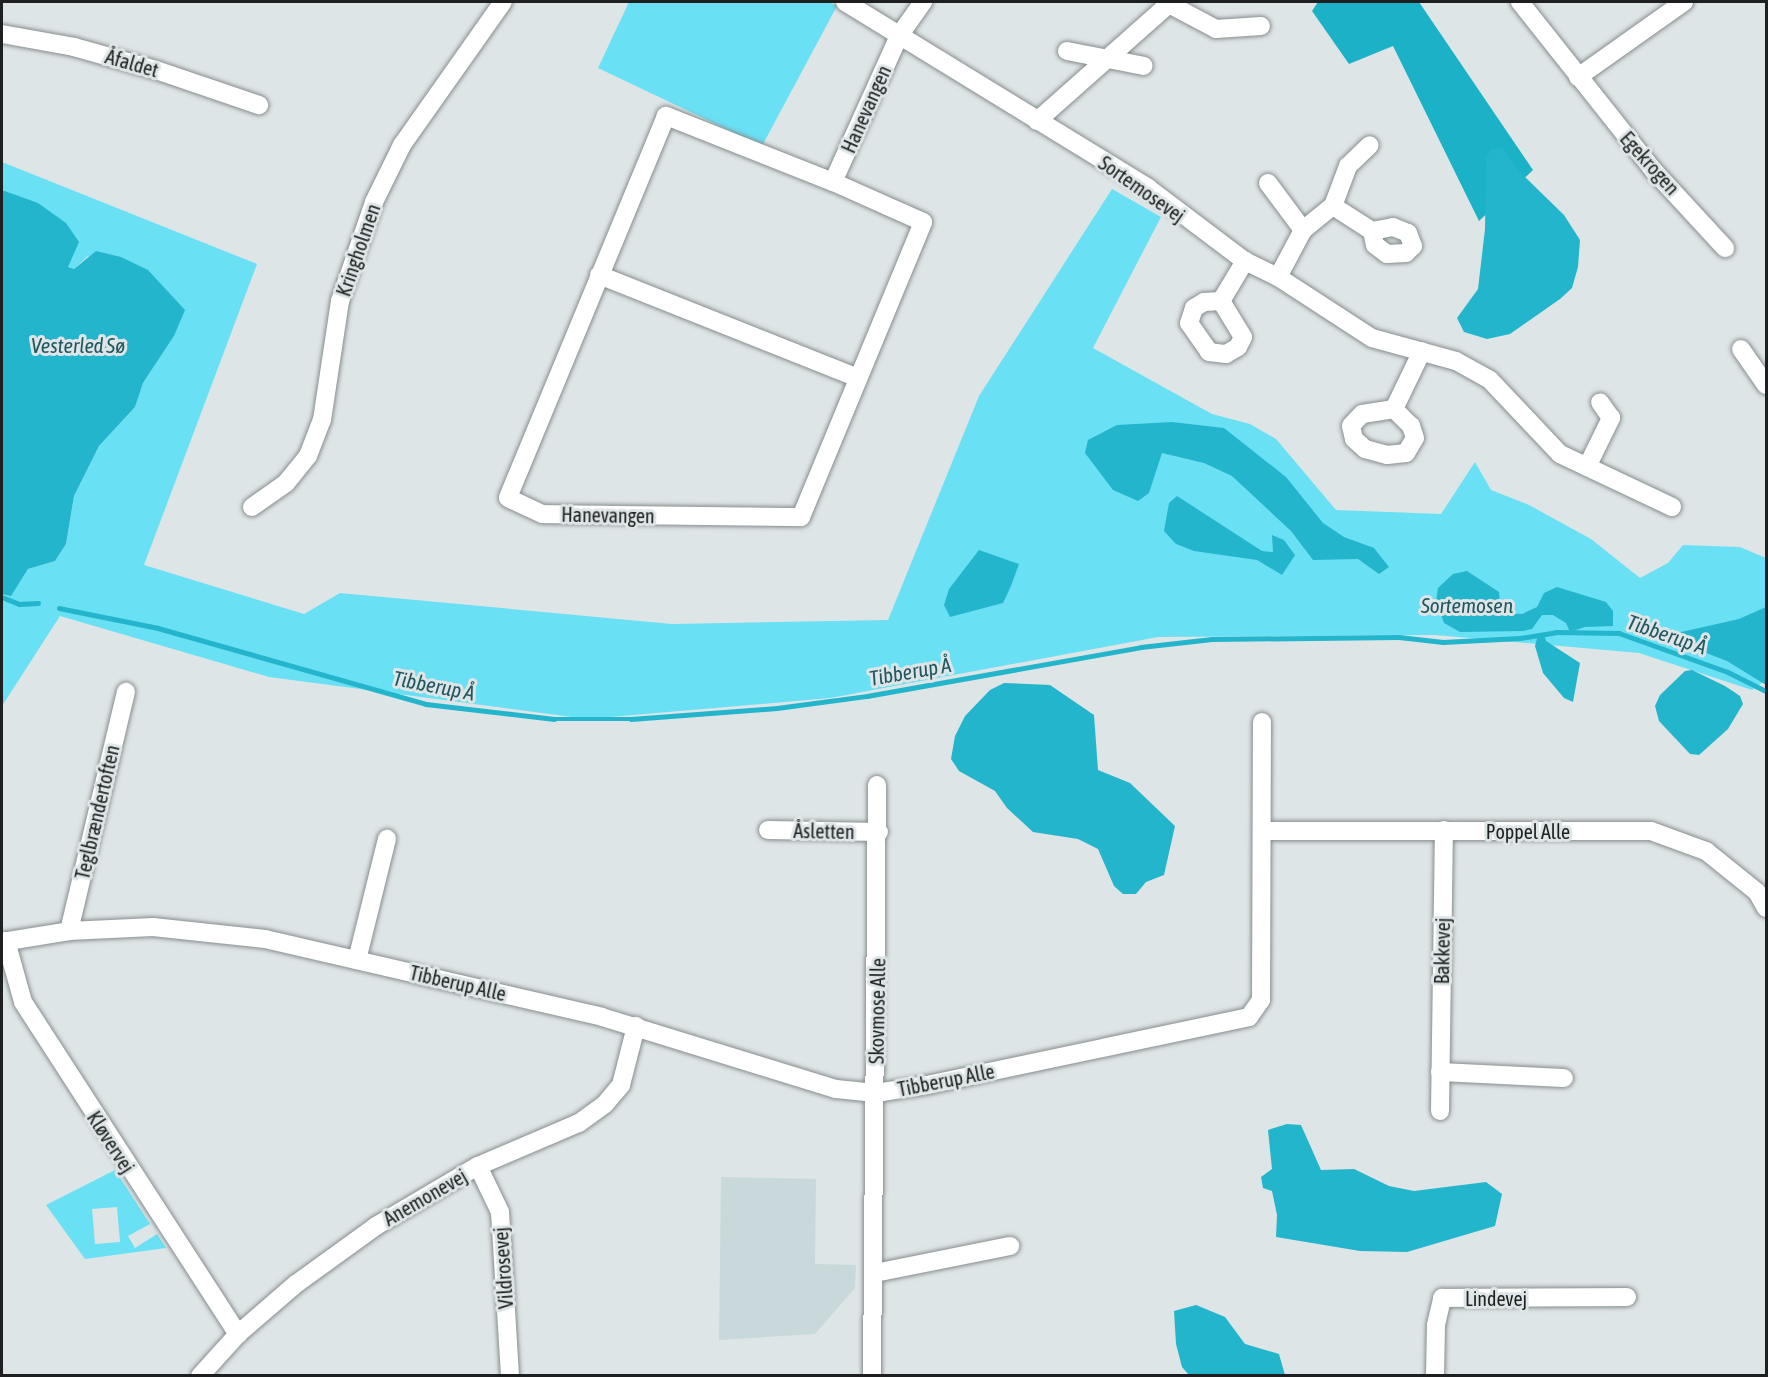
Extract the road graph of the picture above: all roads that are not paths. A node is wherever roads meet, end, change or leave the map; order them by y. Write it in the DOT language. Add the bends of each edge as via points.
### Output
graph roads {
  1 [pos="503,2"];
  2 [pos="845,2"];
  3 [pos="923,2"];
  4 [pos="1520,2"];
  5 [pos="1684,2"];
  6 [pos="1170,3"];
  7 [pos="1261,26"];
  8 [pos="2,34"];
  9 [pos="899,36"];
  10 [pos="1067,51"];
  11 [pos="1104,59"];
  12 [pos="1144,66"];
  13 [pos="1578,77"];
  14 [pos="259,105"];
  15 [pos="1037,121"];
  16 [pos="1370,145"];
  17 [pos="833,182"];
  18 [pos="1268,183"];
  19 [pos="1333,206"];
  20 [pos="1303,230"];
  21 [pos="1372,231"];
  22 [pos="1725,248"];
  23 [pos="1245,261"];
  24 [pos="599,275"];
  25 [pos="1278,277"];
  26 [pos="1221,301"];
  27 [pos="1741,349"];
  28 [pos="1422,351"];
  29 [pos="858,378"];
  30 [pos="1767,385"];
  31 [pos="1600,402"];
  32 [pos="1394,409"];
  33 [pos="1587,467"];
  34 [pos="252,507"];
  35 [pos="1672,507"];
  36 [pos="126,692"];
  37 [pos="1262,722"];
  38 [pos="877,785"];
  39 [pos="768,830"];
  40 [pos="1444,830"];
  41 [pos="1263,831"];
  42 [pos="879,832"];
  43 [pos="387,839"];
  44 [pos="1767,908"];
  45 [pos="69,931"];
  46 [pos="4,941"];
  47 [pos="357,960"];
  48 [pos="636,1026"];
  49 [pos="1440,1072"];
  50 [pos="1564,1078"];
  51 [pos="876,1093"];
  52 [pos="1440,1110"];
  53 [pos="478,1166"];
  54 [pos="1010,1246"];
  55 [pos="875,1273"];
  56 [pos="1627,1297"];
  57 [pos="238,1334"];
  58 [pos="200,1376"];
  59 [pos="510,1376"];
  60 [pos="872,1376"];
  61 [pos="1436,1376"];
  1 -- 34 [label="street, Kringholmen" via="402,145 374,202 340,301 322,420 309,456 286,483"];
  2 -- 9 [label="street, Sortemosevej"];
  3 -- 9 [label="street, Hanevangen"];
  4 -- 13 [label="street, Egekrogen"];
  5 -- 13 [label="street"];
  6 -- 7 [label="street" via="1216,29"];
  6 -- 11 [label="street"];
  8 -- 14 [label="street, Åfaldet" via="74,47 156,69"];
  9 -- 15 [label="street, Sortemosevej"];
  9 -- 17 [label="street, Hanevangen"];
  10 -- 11 [label="street"];
  11 -- 12 [label="street"];
  11 -- 15 [label="street"];
  13 -- 22 [label="street, Egekrogen" via="1654,171"];
  15 -- 23 [label="street, Sortemosevej" via="1148,188"];
  16 -- 19 [label="street" via="1348,166"];
  17 -- 24 [label="street, Hanevangen" via="666,116"];
  17 -- 29 [label="street, Hanevangen" via="923,222"];
  18 -- 20 [label="street"];
  19 -- 20 [label="street"];
  19 -- 21 [label="street"];
  20 -- 25 [label="street"];
  23 -- 25 [label="street, Sortemosevej"];
  23 -- 26 [label="street"];
  24 -- 29 [label="street"];
  24 -- 29 [label="street, Hanevangen" via="508,498 543,514 801,517"];
  25 -- 28 [label="street, Sortemosevej" via="1372,338"];
  27 -- 30 [label="street"];
  28 -- 32 [label="street"];
  28 -- 33 [label="street, Sortemosevej" via="1456,361 1490,380 1560,454"];
  31 -- 33 [label="street" via="1611,418"];
  33 -- 35 [label="street, Sortemosevej"];
  36 -- 45 [label="street, Teglbrændertoften"];
  37 -- 41 [label="street, Tibberup Alle"];
  38 -- 42 [label="street, Skovmose Alle"];
  39 -- 42 [label="street, Åsletten"];
  40 -- 41 [label="street, Poppel Alle"];
  40 -- 44 [label="street, Poppel Alle" via="1651,831 1706,851 1741,878"];
  40 -- 49 [label="street, Bakkevej"];
  41 -- 51 [label="street, Tibberup Alle" via="1261,1000 1249,1017"];
  42 -- 51 [label="street, Skovmose Alle"];
  43 -- 47 [label="street"];
  45 -- 46 [label="street, Tibberup Alle"];
  45 -- 47 [label="street, Tibberup Alle" via="153,927 223,932"];
  46 -- 57 [label="street, Kløvervej" via="22,1002"];
  47 -- 48 [label="street, Tibberup Alle"];
  48 -- 51 [label="street, Tibberup Alle" via="836,1089"];
  48 -- 53 [label="street, Anemonevej" via="621,1085 605,1104 579,1124"];
  49 -- 50 [label="street"];
  49 -- 52 [label="street, Bakkevej"];
  51 -- 55 [label="street, Skovmose Alle"];
  53 -- 57 [label="street, Anemonevej" via="376,1226 296,1284"];
  53 -- 59 [label="street, Vildrosevej" via="500,1212"];
  54 -- 55 [label="street"];
  55 -- 60 [label="street, Skovmose Alle"];
  56 -- 61 [label="street, Lindevej" via="1442,1298 1436,1325"];
  57 -- 58 [label="street, Anemonevej"];
}
